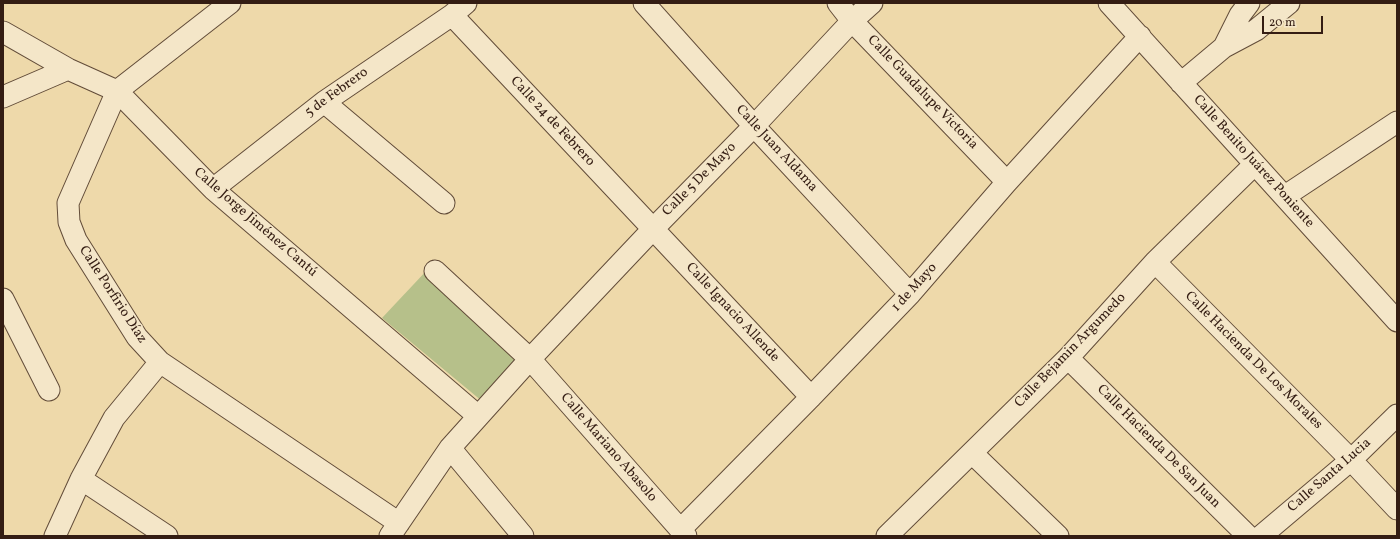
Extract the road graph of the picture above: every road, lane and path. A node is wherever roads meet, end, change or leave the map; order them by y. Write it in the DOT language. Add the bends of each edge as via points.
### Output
graph roads {
  1 [pos="230,3"];
  2 [pos="644,3"];
  3 [pos="838,3"];
  4 [pos="872,3"];
  5 [pos="1109,3"];
  6 [pos="1249,3"];
  7 [pos="1289,3"];
  8 [pos="459,9"];
  9 [pos="852,21"];
  10 [pos="3,32"];
  11 [pos="1140,36"];
  12 [pos="1224,47"];
  13 [pos="68,69"];
  14 [pos="1182,83"];
  15 [pos="117,91"];
  16 [pos="3,97"];
  17 [pos="324,102"];
  18 [pos="1396,125"];
  19 [pos="754,126"];
  20 [pos="1254,165"];
  21 [pos="1007,182"];
  22 [pos="213,189"];
  23 [pos="1285,196"];
  24 [pos="444,203"];
  25 [pos="653,229"];
  26 [pos="1155,262"];
  27 [pos="435,271"];
  28 [pos="910,294"];
  29 [pos="3,299"];
  30 [pos="1397,321"];
  31 [pos="1068,358"];
  32 [pos="530,359"];
  33 [pos="160,362"];
  34 [pos="49,390"];
  35 [pos="811,398"];
  36 [pos="1397,415"];
  37 [pos="478,416"];
  38 [pos="450,448"];
  39 [pos="972,453"];
  40 [pos="1351,460"];
  41 [pos="81,479"];
  42 [pos="1397,509"];
  43 [pos="394,529"];
  44 [pos="683,533"];
  45 [pos="55,536"];
  46 [pos="167,536"];
  47 [pos="523,536"];
  48 [pos="887,536"];
  49 [pos="1058,536"];
  50 [pos="1248,536"];
  51 [pos="1261,536"];
  1 -- 15 [label="street"];
  2 -- 19 [label="street, Calle Juan Aldama"];
  3 -- 9 [label="street, Calle Guadalupe Victoria"];
  4 -- 9 [label="street, Calle 5 De Mayo"];
  5 -- 11 [label="street, Calle Benito Juárez Poniente"];
  6 -- 12 [label="street"];
  7 -- 12 [label="street" via="1256,30"];
  8 -- 17 [label="street, 5 de Febrero"];
  8 -- 25 [label="street, Calle 24 de Febrero"];
  9 -- 19 [label="street, Calle 5 De Mayo"];
  9 -- 21 [label="street, Calle Guadalupe Victoria"];
  10 -- 13 [label="street, Calle Jorge Jiménez Cantú"];
  11 -- 14 [label="street, Calle Benito Juárez Poniente"];
  11 -- 21 [label="street, 1 de Mayo"];
  12 -- 14 [label="street"];
  13 -- 15 [label="street, Calle Jorge Jiménez Cantú"];
  13 -- 16 [label="street"];
  14 -- 20 [label="street, Calle Benito Juárez Poniente"];
  15 -- 22 [label="street, Calle Jorge Jiménez Cantú"];
  15 -- 33 [label="street, Calle Porfirio Díaz" via="68,203 69,222 76,240 137,337"];
  17 -- 22 [label="street, 5 de Febrero"];
  17 -- 24 [label="street"];
  18 -- 23 [label="street"];
  19 -- 25 [label="street, Calle 5 De Mayo"];
  19 -- 28 [label="street, Calle Juan Aldama"];
  20 -- 23 [label="street, Calle Benito Juárez Poniente"];
  20 -- 26 [label="street, Calle Bejamin Argumedo"];
  21 -- 28 [label="street, 1 de Mayo"];
  22 -- 37 [label="street, Calle Jorge Jiménez Cantú"];
  23 -- 30 [label="street, Calle Benito Juárez Poniente"];
  25 -- 32 [label="street, Calle 5 De Mayo"];
  25 -- 35 [label="street, Calle Ignacio Allende"];
  26 -- 31 [label="street, Calle Bejamin Argumedo"];
  26 -- 40 [label="street, Calle Hacienda De Los Morales"];
  27 -- 32 [label="street, Calle Mariano Abasolo"];
  28 -- 35 [label="street, 1 de Mayo"];
  29 -- 34 [label="street"];
  31 -- 39 [label="street, Calle Bejamin Argumedo"];
  31 -- 50 [label="street, Calle Hacienda De San Juan"];
  32 -- 37 [label="street, Calle 5 De Mayo"];
  32 -- 44 [label="street, Calle Mariano Abasolo"];
  33 -- 41 [label="street" via="114,418"];
  33 -- 43 [label="street, Calle Porfirio Díaz"];
  35 -- 44 [label="street, 1 de Mayo"];
  36 -- 40 [label="street, Calle Santa Lucia"];
  37 -- 38 [label="street, Calle 5 De Mayo"];
  38 -- 43 [label="street, Calle 5 De Mayo"];
  38 -- 47 [label="street"];
  39 -- 48 [label="street, Calle Bejamin Argumedo"];
  39 -- 49 [label="street"];
  40 -- 42 [label="street, Calle Hacienda De Los Morales"];
  40 -- 51 [label="street, Calle Santa Lucia"];
  41 -- 45 [label="street"];
  41 -- 46 [label="street"];
}
